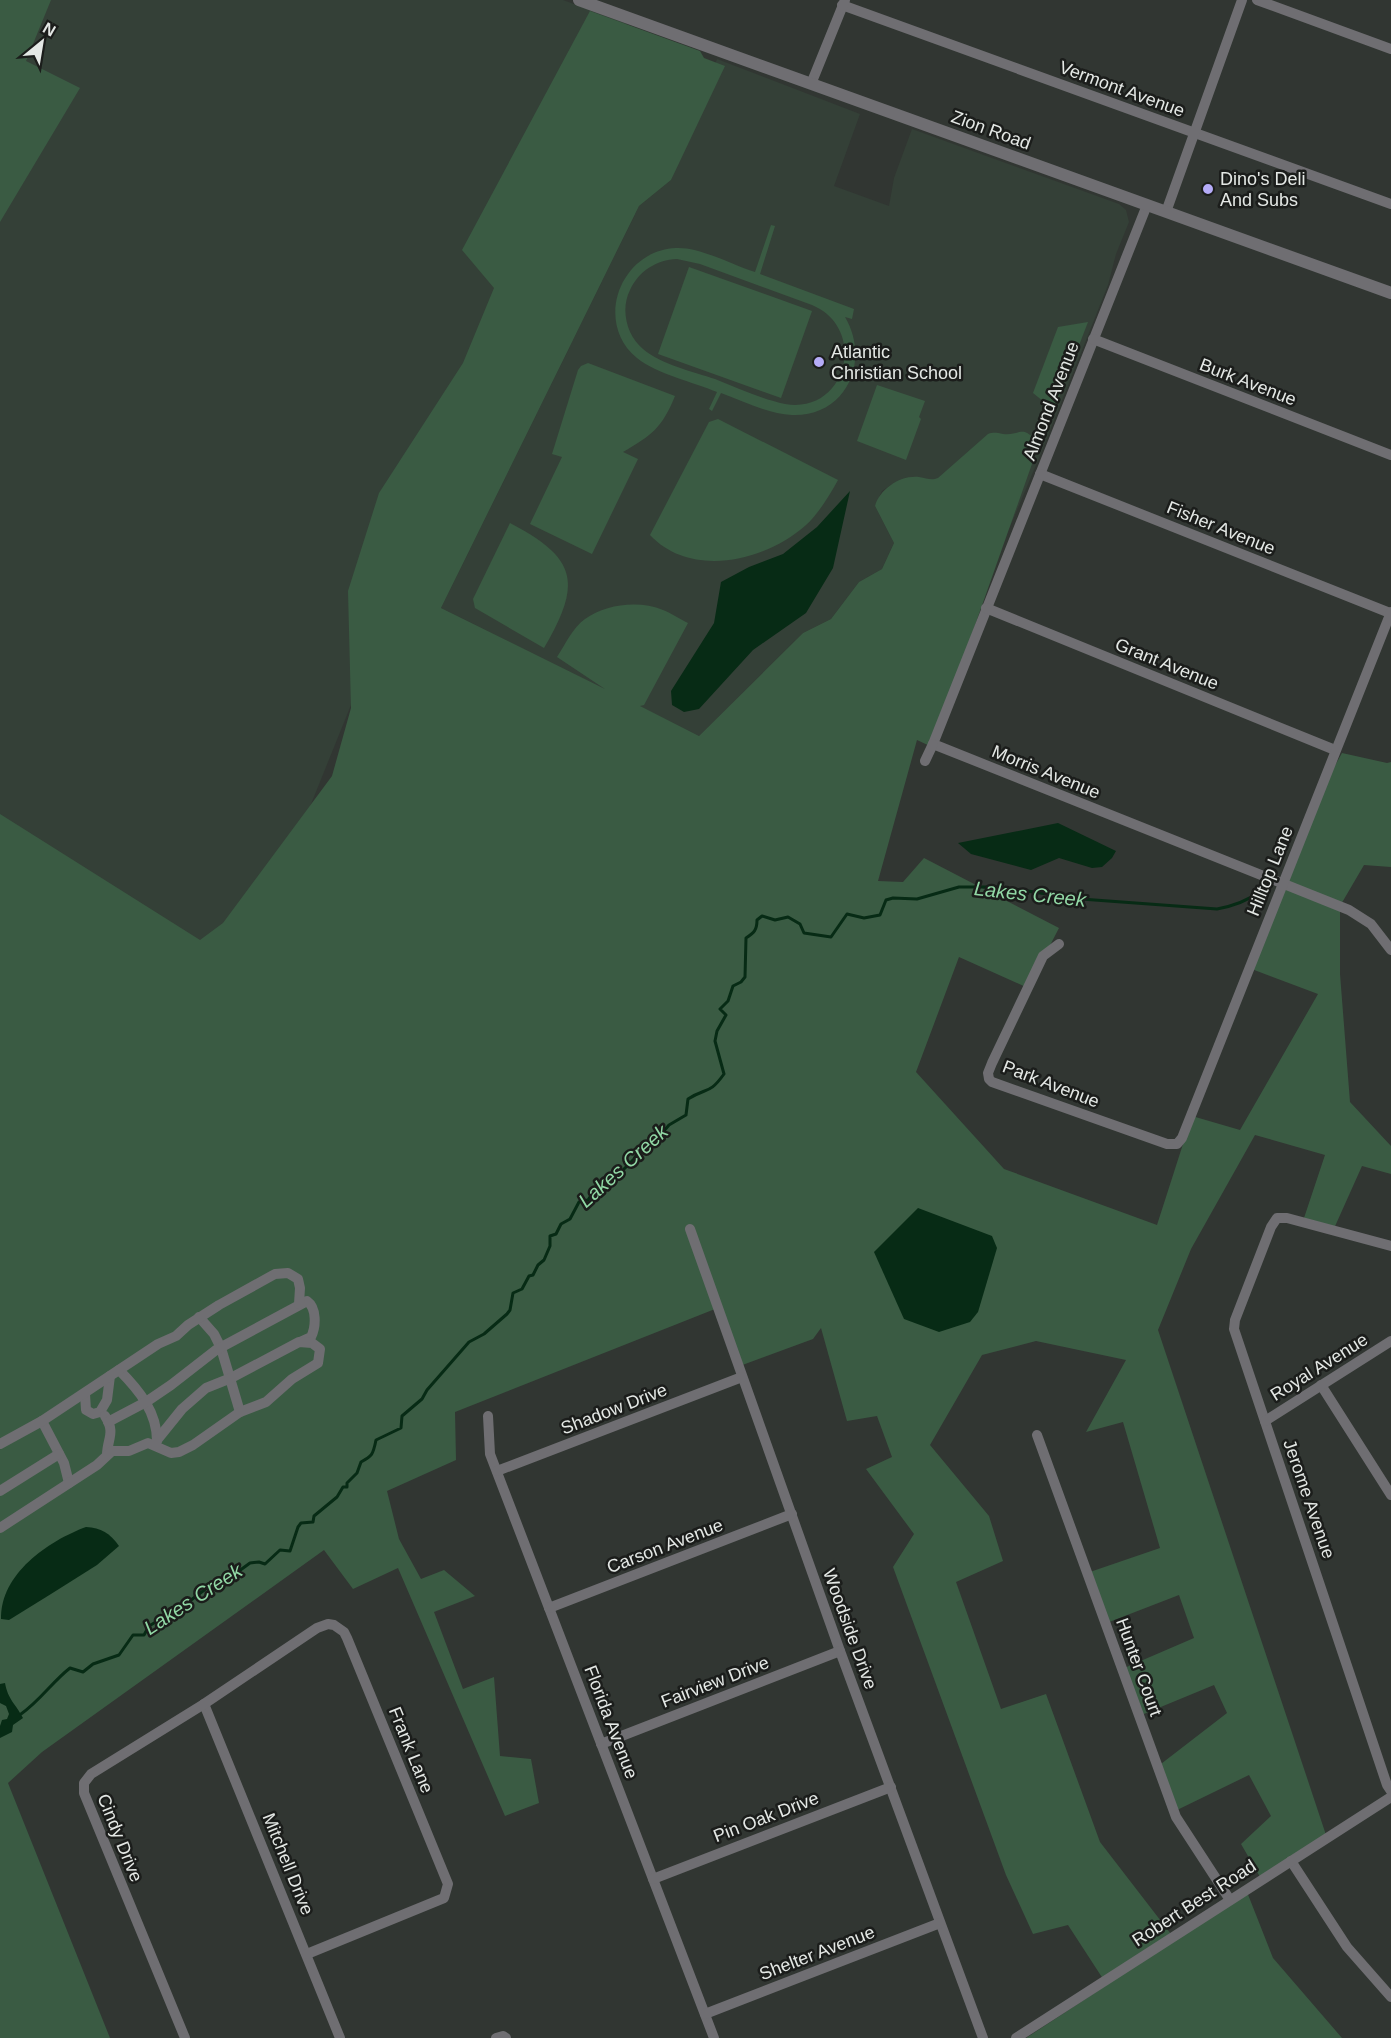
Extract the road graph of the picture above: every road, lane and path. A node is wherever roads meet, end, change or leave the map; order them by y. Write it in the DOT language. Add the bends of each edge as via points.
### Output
graph roads {
  1 [pos="579,0"];
  2 [pos="1242,0"];
  3 [pos="1257,0"];
  4 [pos="598,3"];
  5 [pos="844,3"];
  6 [pos="1391,49"];
  7 [pos="811,84"];
  8 [pos="1194,132"];
  9 [pos="1391,204"];
  10 [pos="1147,205"];
  11 [pos="1166,212"];
  12 [pos="1391,293"];
  13 [pos="1093,339"];
  14 [pos="1391,455"];
  15 [pos="1040,474"];
  16 [pos="986,608"];
  17 [pos="1391,613"];
  18 [pos="933,744"];
  19 [pos="1335,750"];
  20 [pos="925,760"];
  21 [pos="1283,884"];
  22 [pos="1059,944"];
  23 [pos="1391,950"];
  24 [pos="1179,1143"];
  25 [pos="690,1229"];
  26 [pos="1391,1246"];
  27 [pos="300,1304"];
  28 [pos="200,1317"];
  29 [pos="1391,1341"];
  30 [pos="299,1342"];
  31 [pos="221,1348"];
  32 [pos="115,1373"];
  33 [pos="742,1377"];
  34 [pos="231,1378"];
  35 [pos="1321,1385"];
  36 [pos="85,1394"];
  37 [pos="146,1402"];
  38 [pos="100,1412"];
  39 [pos="240,1412"];
  40 [pos="488,1416"];
  41 [pos="1265,1420"];
  42 [pos="42,1421"];
  43 [pos="108,1422"];
  44 [pos="1037,1435"];
  45 [pos="156,1443"];
  46 [pos="0,1444"];
  47 [pos="59,1454"];
  48 [pos="107,1455"];
  49 [pos="497,1471"];
  50 [pos="69,1483"];
  51 [pos="0,1491"];
  52 [pos="1391,1495"];
  53 [pos="792,1514"];
  54 [pos="0,1528"];
  55 [pos="549,1608"];
  56 [pos="840,1651"];
  57 [pos="204,1704"];
  58 [pos="601,1744"];
  59 [pos="891,1787"];
  60 [pos="1391,1791"];
  61 [pos="1391,1797"];
  62 [pos="1291,1861"];
  63 [pos="653,1879"];
  64 [pos="1230,1900"];
  65 [pos="940,1923"];
  66 [pos="307,1954"];
  67 [pos="1391,1997"];
  68 [pos="705,2013"];
  69 [pos="184,2038"];
  70 [pos="340,2038"];
  71 [pos="496,2038"];
  72 [pos="506,2038"];
  73 [pos="714,2038"];
  74 [pos="983,2038"];
  75 [pos="1016,2038"];
  1 -- 4 [label="street, Zion Road"];
  2 -- 8 [label="street"];
  3 -- 6 [label="street"];
  4 -- 7 [label="street, Zion Road"];
  5 -- 7 [label="street"];
  5 -- 8 [label="street, Vermont Avenue"];
  7 -- 10 [label="street, Zion Road"];
  8 -- 9 [label="street, Vermont Avenue"];
  8 -- 11 [label="street"];
  10 -- 11 [label="street, Zion Road"];
  10 -- 13 [label="street, Almond Avenue"];
  11 -- 12 [label="street, Zion Road"];
  13 -- 14 [label="street, Burk Avenue"];
  13 -- 15 [label="street, Almond Avenue"];
  15 -- 16 [label="street, Almond Avenue"];
  15 -- 17 [label="street, Fisher Avenue"];
  16 -- 18 [label="street"];
  16 -- 19 [label="street, Grant Avenue"];
  17 -- 19 [label="street, Hilltop Lane"];
  18 -- 20 [label="street"];
  18 -- 21 [label="street, Morris Avenue"];
  19 -- 21 [label="street, Hilltop Lane"];
  21 -- 23 [label="street, Morris Avenue" via="1361,916"];
  21 -- 24 [label="street, Hilltop Lane"];
  22 -- 24 [label="street, Park Avenue" via="1043,956 988,1073 989,1079 1167,1144"];
  25 -- 33 [label="street, Woodside Drive"];
  26 -- 41 [label="street, Jerome Avenue" via="1276,1218 1234,1325"];
  27 -- 28 [label="street" via="299,1281 280,1272"];
  27 -- 30 [label="street" via="311,1304 315,1328 311,1337"];
  27 -- 31 [label="street"];
  28 -- 31 [label="street"];
  28 -- 32 [label="street"];
  29 -- 35 [label="street, Royal Avenue"];
  30 -- 34 [label="street"];
  30 -- 39 [label="street" via="319,1348 318,1362 266,1402"];
  31 -- 34 [label="street"];
  31 -- 37 [label="street"];
  32 -- 36 [label="street"];
  32 -- 37 [label="street" via="136,1386"];
  32 -- 38 [label="street"];
  33 -- 49 [label="street, Shadow Drive"];
  33 -- 53 [label="street, Woodside Drive"];
  34 -- 39 [label="street"];
  34 -- 45 [label="street" via="204,1389 182,1409"];
  35 -- 41 [label="street, Royal Avenue"];
  35 -- 52 [label="street"];
  36 -- 38 [label="street" via="87,1410 93,1414"];
  36 -- 42 [label="street"];
  37 -- 43 [label="street"];
  37 -- 45 [label="street"];
  38 -- 43 [label="street"];
  39 -- 45 [label="street" via="179,1452 171,1453"];
  40 -- 49 [label="street, Florida Avenue" via="490,1454"];
  41 -- 60 [label="street, Jerome Avenue"];
  42 -- 46 [label="street"];
  42 -- 47 [label="street"];
  43 -- 48 [label="street" via="112,1436"];
  44 -- 64 [label="street, Hunter Court" via="1176,1817"];
  45 -- 48 [label="street"];
  47 -- 50 [label="street"];
  47 -- 51 [label="street"];
  48 -- 50 [label="street"];
  49 -- 55 [label="street, Florida Avenue"];
  50 -- 54 [label="street"];
  53 -- 55 [label="street, Carson Avenue"];
  53 -- 56 [label="street, Woodside Drive"];
  55 -- 58 [label="street, Florida Avenue"];
  56 -- 58 [label="street, Fairview Drive"];
  56 -- 59 [label="street, Woodside Drive"];
  57 -- 66 [label="street, Mitchell Drive"];
  57 -- 66 [label="street, Frank Lane" via="317,1628 334,1625 347,1638 422,1819 448,1884 444,1898"];
  57 -- 69 [label="street, Cindy Drive" via="91,1774 84,1784 84,1793"];
  58 -- 63 [label="street, Florida Avenue"];
  59 -- 63 [label="street, Pin Oak Drive"];
  59 -- 65 [label="street, Woodside Drive"];
  61 -- 62 [label="street, Robert Best Road"];
  62 -- 64 [label="street, Robert Best Road"];
  62 -- 67 [label="street" via="1347,1947"];
  63 -- 68 [label="street, Florida Avenue"];
  64 -- 75 [label="street, Robert Best Road"];
  65 -- 68 [label="street, Shelter Avenue"];
  65 -- 74 [label="street, Woodside Drive"];
  66 -- 70 [label="street, Mitchell Drive"];
  68 -- 73 [label="street, Florida Avenue"];
  71 -- 72 [label="street"];
}
